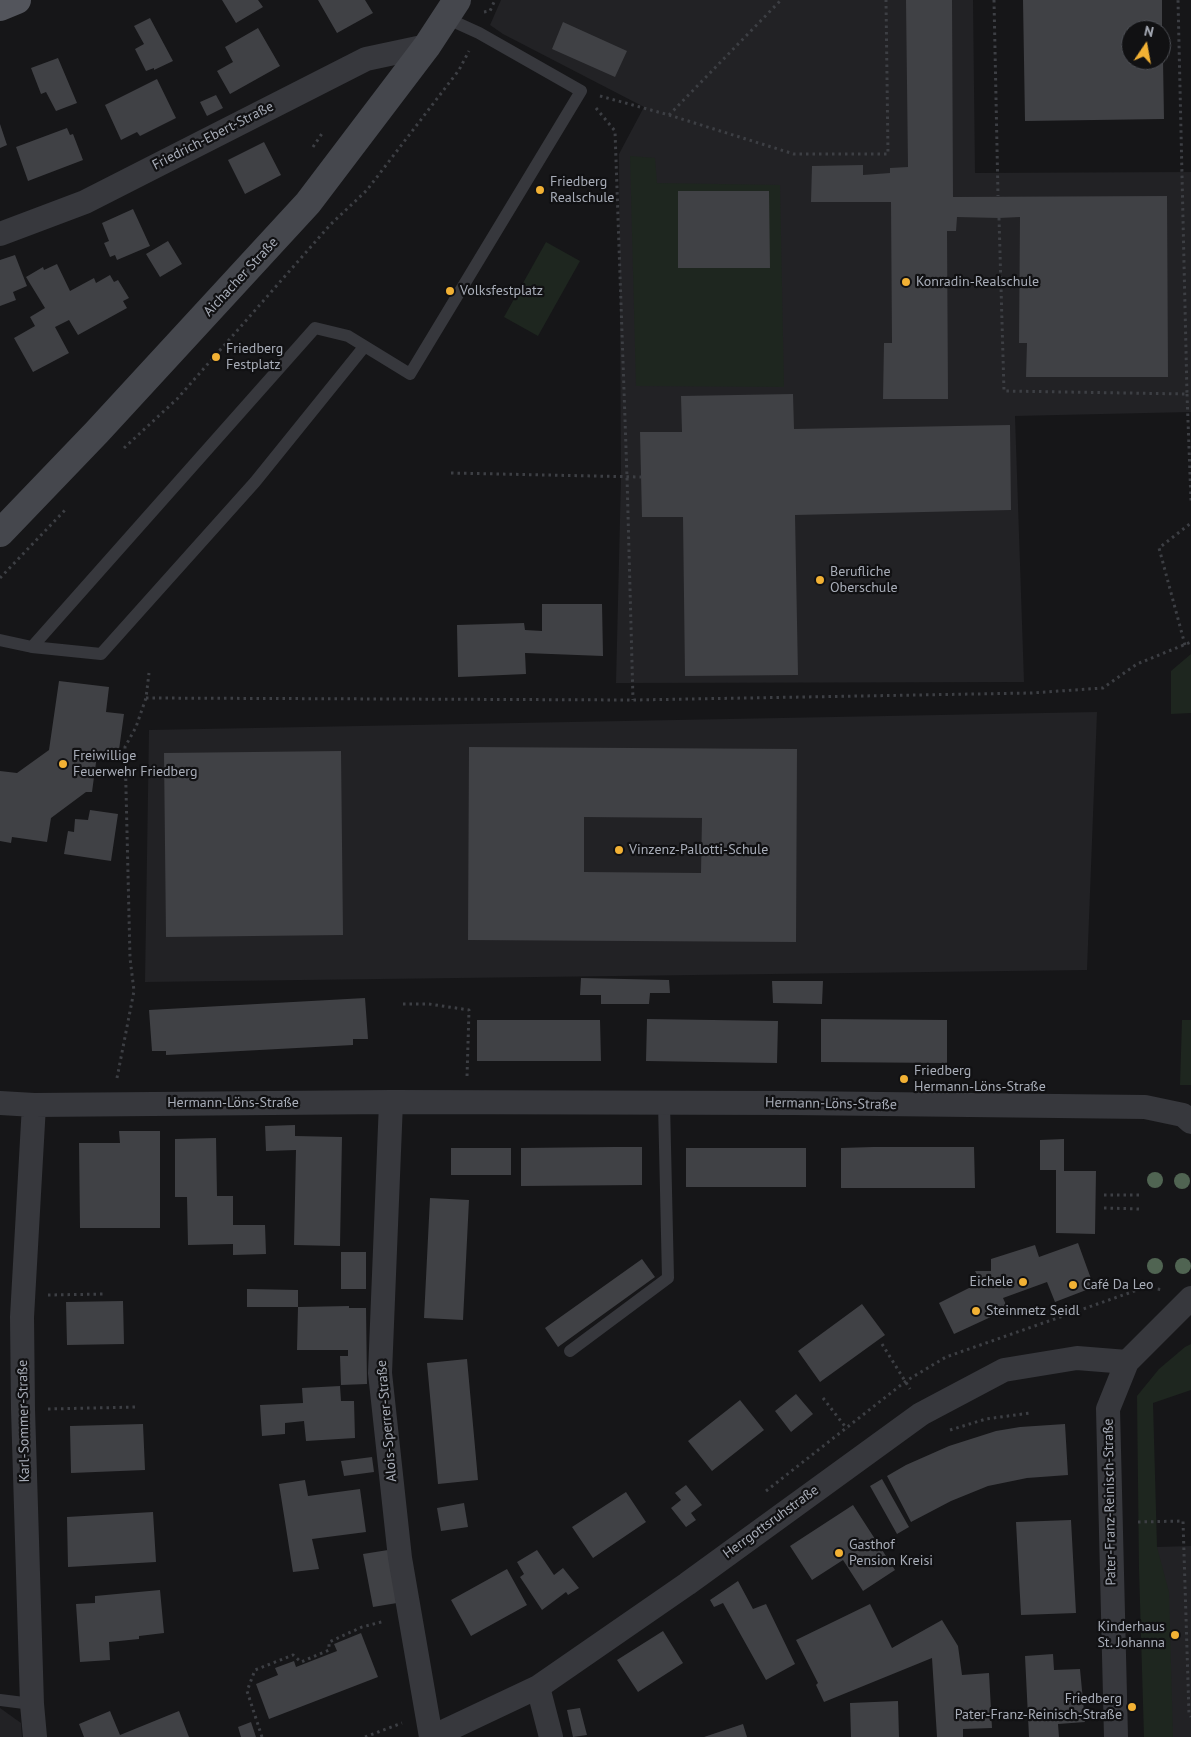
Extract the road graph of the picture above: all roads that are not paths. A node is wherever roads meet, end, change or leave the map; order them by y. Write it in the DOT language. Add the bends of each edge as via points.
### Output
graph roads {
  1 [pos="17,0"];
  2 [pos="0,7"];
  3 [pos="452,9"];
  4 [pos="427,46"];
  5 [pos="0,234"];
  6 [pos="364,346"];
  7 [pos="0,533"];
  8 [pos="0,640"];
  9 [pos="32,647"];
  10 [pos="391,1102"];
  11 [pos="0,1103"];
  12 [pos="664,1103"];
  13 [pos="34,1105"];
  14 [pos="1191,1122"];
  15 [pos="1191,1298"];
  16 [pos="570,1351"];
  17 [pos="1127,1362"];
  18 [pos="538,1687"];
  19 [pos="0,1700"];
  20 [pos="32,1704"];
  21 [pos="35,1737"];
  22 [pos="431,1737"];
  23 [pos="551,1737"];
  24 [pos="1116,1737"];
  1 -- 2 [label="main road"];
  3 -- 4 [label="main road, Aichacher Straße"];
  3 -- 6 [label="lane" via="479,33 581,91 410,374"];
  4 -- 5 [label="street, Friedrich-Ebert-Straße" via="366,59 85,202"];
  4 -- 7 [label="main road, Aichacher Straße" via="308,203"];
  6 -- 9 [label="lane" via="255,482 101,654"];
  6 -- 9 [label="lane" via="348,336 315,328"];
  8 -- 9 [label="lane"];
  10 -- 12 [label="street, Hermann-Löns-Straße"];
  10 -- 13 [label="street, Hermann-Löns-Straße"];
  10 -- 22 [label="street, Alois-Sperrer-Straße" via="380,1373 400,1558"];
  11 -- 13 [label="street, Hermann-Löns-Straße"];
  12 -- 14 [label="street, Hermann-Löns-Straße" via="1145,1107 1182,1115"];
  12 -- 16 [label="lane" via="668,1278"];
  13 -- 20 [label="street, Karl-Sommer-Straße" via="23,1295 22,1409"];
  15 -- 17 [label="street, Pater-Franz-Reinisch-Straße"];
  17 -- 18 [label="street, Herrgottsruhstraße" via="1077,1358 1004,1370 921,1414 687,1584"];
  17 -- 24 [label="street, Pater-Franz-Reinisch-Straße" via="1108,1410"];
  18 -- 22 [label="street, Herrgottsruhstraße"];
  18 -- 23 [label="street"];
  19 -- 20 [label="lane"];
  20 -- 21 [label="street, Karl-Sommer-Straße"];
}
